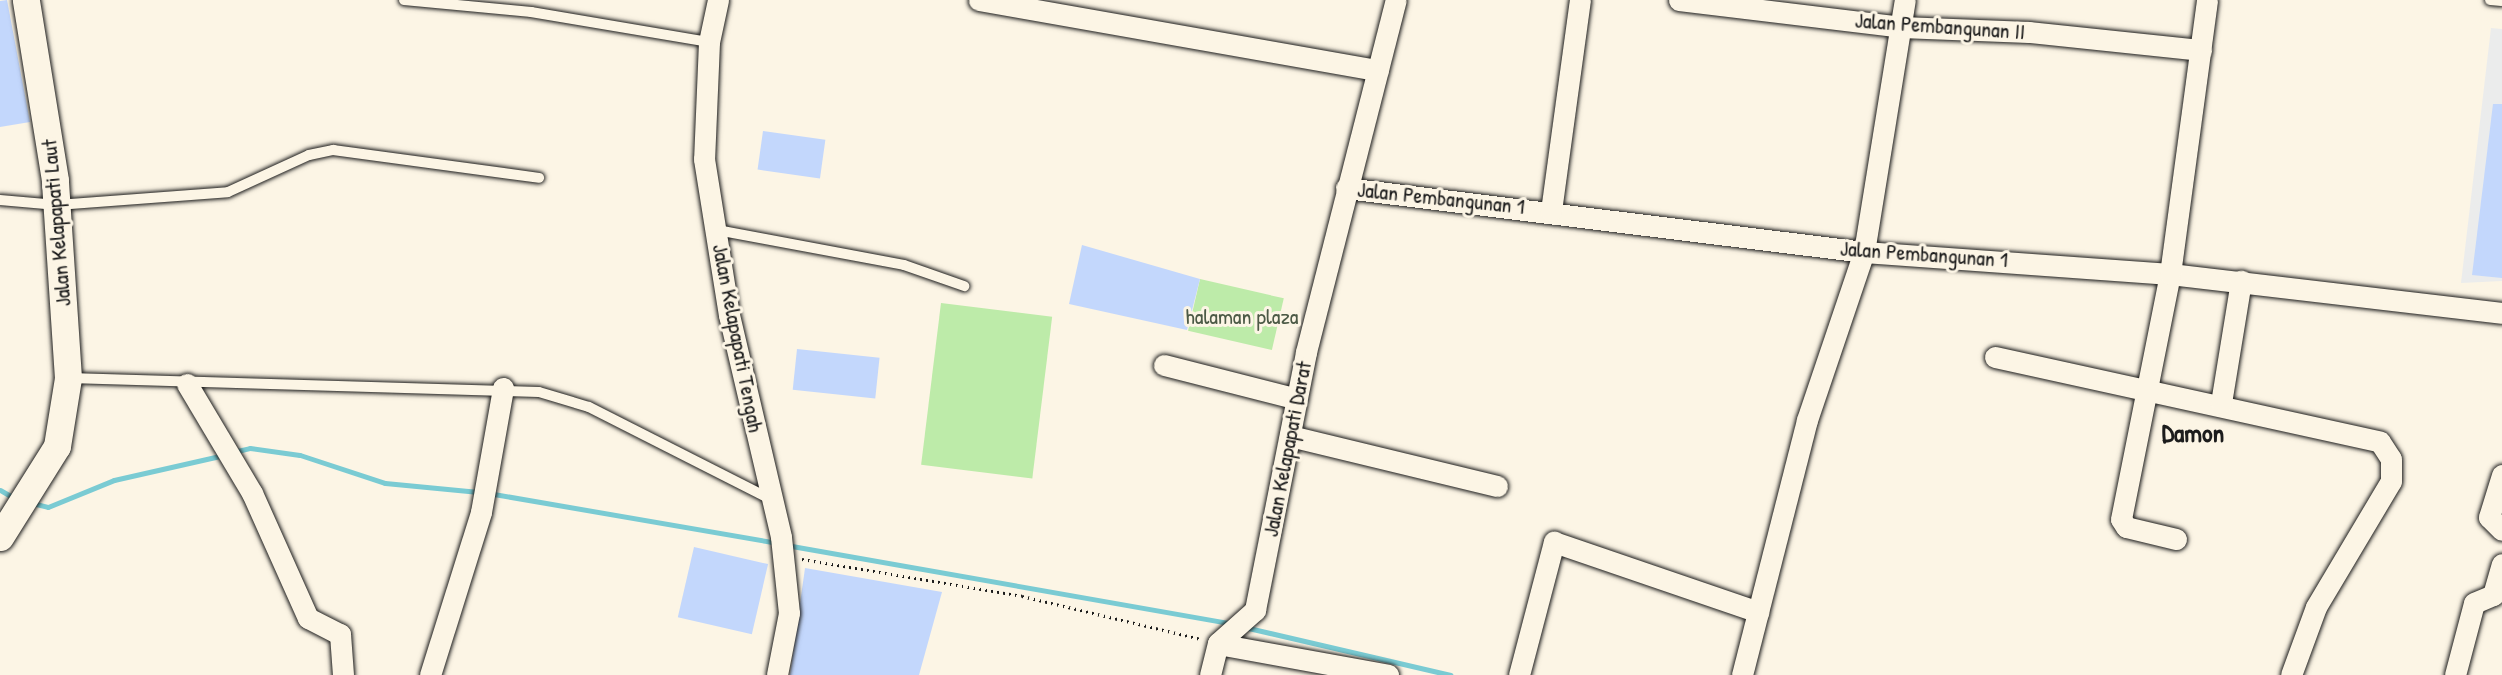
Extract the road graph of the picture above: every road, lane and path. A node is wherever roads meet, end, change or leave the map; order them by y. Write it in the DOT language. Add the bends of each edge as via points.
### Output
graph roads {
  1 [pos="26,0"];
  2 [pos="404,0"];
  3 [pos="718,0"];
  4 [pos="979,0"];
  5 [pos="1396,0"];
  6 [pos="1580,0"];
  7 [pos="1679,0"];
  8 [pos="1905,0"];
  9 [pos="2207,0"];
  10 [pos="2490,0"];
  11 [pos="2502,1"];
  12 [pos="1901,27"];
  13 [pos="709,42"];
  14 [pos="2201,51"];
  15 [pos="1378,70"];
  16 [pos="539,178"];
  17 [pos="1346,188"];
  18 [pos="0,200"];
  19 [pos="57,205"];
  20 [pos="1551,211"];
  21 [pos="717,230"];
  22 [pos="1863,252"];
  23 [pos="2170,274"];
  24 [pos="2241,281"];
  25 [pos="964,286"];
  26 [pos="2502,313"];
  27 [pos="1995,357"];
  28 [pos="1164,365"];
  29 [pos="68,378"];
  30 [pos="187,384"];
  31 [pos="502,388"];
  32 [pos="2145,389"];
  33 [pos="1298,399"];
  34 [pos="2221,404"];
  35 [pos="1290,436"];
  36 [pos="2502,475"];
  37 [pos="1497,486"];
  38 [pos="772,500"];
  39 [pos="5,530"];
  40 [pos="2502,530"];
  41 [pos="2176,539"];
  42 [pos="782,546"];
  43 [pos="2502,564"];
  44 [pos="1758,612"];
  45 [pos="1218,643"];
  46 [pos="343,675"];
  47 [pos="430,675"];
  48 [pos="777,675"];
  49 [pos="1210,675"];
  50 [pos="1388,675"];
  51 [pos="1519,675"];
  52 [pos="1742,675"];
  53 [pos="2291,675"];
  54 [pos="2455,675"];
  1 -- 19 [label="street, Jalan Kelapapati Laut"];
  2 -- 13 [label="lane" via="531,12"];
  3 -- 13 [label="street, Jalan Kelapapati Tengah"];
  4 -- 15 [label="street"];
  5 -- 15 [label="street, Jalan Kelapapati Darat"];
  6 -- 20 [label="street"];
  7 -- 12 [label="street, Jalan Pembangunan II"];
  8 -- 12 [label="street"];
  9 -- 14 [label="street"];
  10 -- 11 [label="lane"];
  12 -- 14 [label="street, Jalan Pembangunan II" via="2029,32"];
  12 -- 22 [label="street"];
  13 -- 21 [label="street, Jalan Kelapapati Tengah" via="702,126"];
  14 -- 23 [label="street"];
  15 -- 17 [label="street, Jalan Kelapapati Darat"];
  16 -- 19 [label="lane" via="333,150 309,155 228,192"];
  17 -- 20 [label="street, Jalan Pembangunan 1"];
  17 -- 33 [label="street, Jalan Kelapapati Darat"];
  18 -- 19 [label="lane"];
  19 -- 29 [label="street, Jalan Kelapapati Laut"];
  20 -- 22 [label="street, Jalan Pembangunan 1"];
  21 -- 25 [label="lane" via="904,265"];
  21 -- 38 [label="street, Jalan Kelapapati Tengah" via="729,315"];
  22 -- 23 [label="street, Jalan Pembangunan 1"];
  22 -- 44 [label="street" via="1807,420"];
  23 -- 24 [label="street, Jalan Pembangunan 1"];
  23 -- 32 [label="street"];
  24 -- 26 [label="street, Jalan Pembangunan 1"];
  24 -- 34 [label="street"];
  27 -- 32 [label="street"];
  28 -- 33 [label="street"];
  29 -- 30 [label="lane" via="120,376"];
  29 -- 39 [label="street, Jalan Kelapapati Laut" via="57,446"];
  30 -- 31 [label="lane"];
  30 -- 46 [label="street" via="218,443 241,476 308,618 339,634"];
  31 -- 38 [label="lane" via="589,408"];
  31 -- 47 [label="street" via="481,512"];
  32 -- 34 [label="street"];
  32 -- 41 [label="street" via="2121,519 2126,527"];
  33 -- 35 [label="street, Jalan Kelapapati Darat"];
  34 -- 53 [label="street" via="2380,442 2391,459 2391,481 2316,607"];
  35 -- 37 [label="street"];
  35 -- 45 [label="street, Jalan Kelapapati Darat" via="1255,610"];
  36 -- 40 [label="street" via="2489,517"];
  38 -- 42 [label="street, Jalan Kelapapati Tengah"];
  42 -- 45 [label="path" via="1022,596"];
  42 -- 48 [label="street, Jalan Kelapapati Tengah" via="789,622"];
  43 -- 54 [label="street" via="2493,595 2474,603"];
  44 -- 51 [label="street" via="1554,542"];
  44 -- 52 [label="street"];
  45 -- 49 [label="street"];
  45 -- 50 [label="street"];
}
